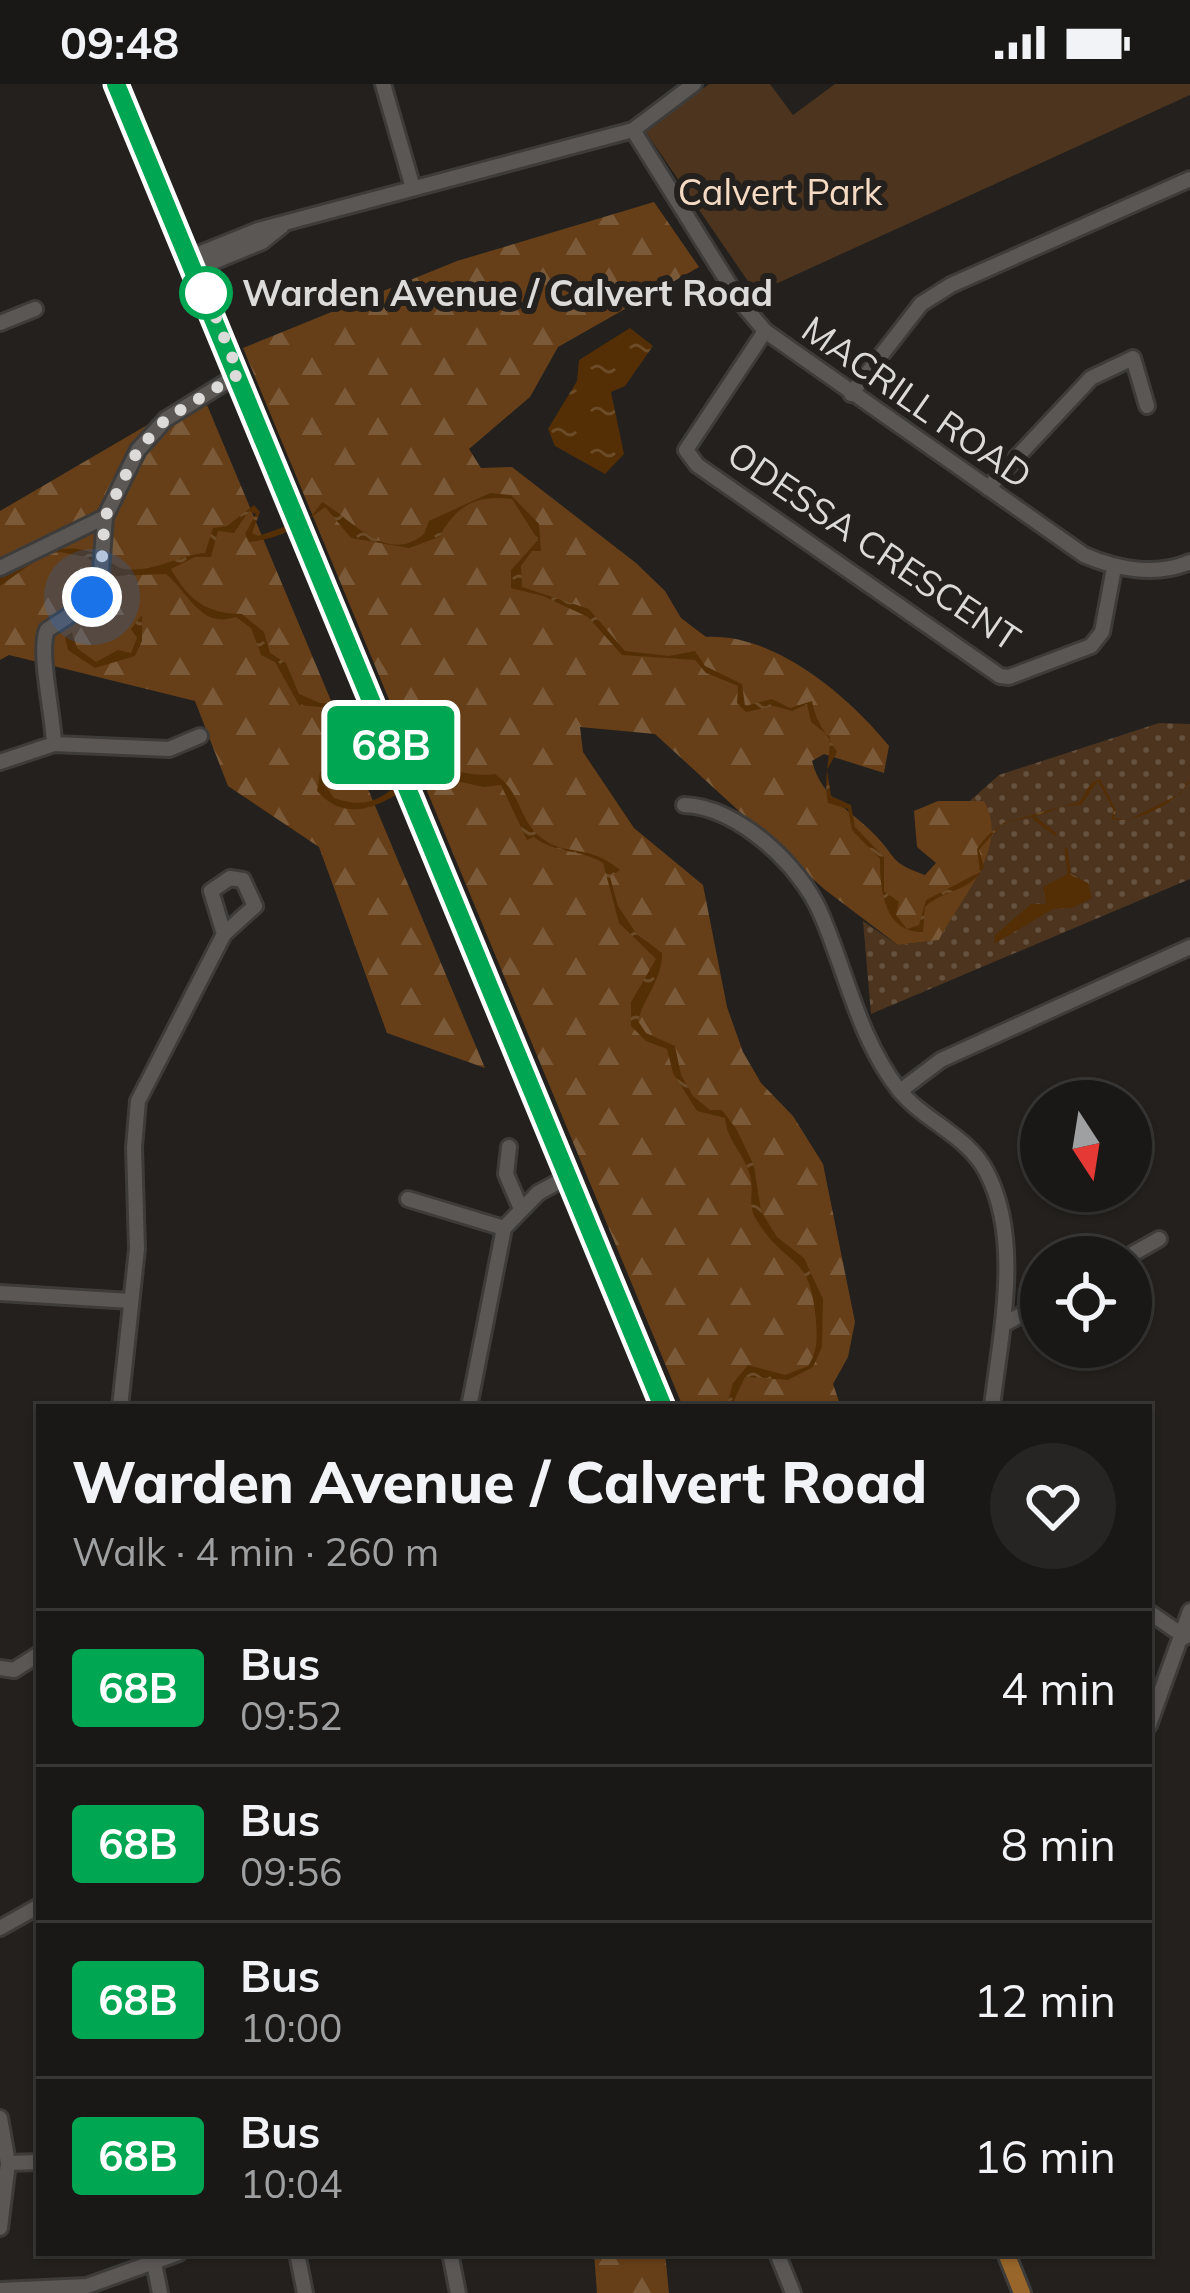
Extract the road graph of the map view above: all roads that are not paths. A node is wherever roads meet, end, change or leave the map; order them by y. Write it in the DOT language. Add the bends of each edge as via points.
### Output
graph roads {
  1 [pos="116,84"];
  2 [pos="382,84"];
  3 [pos="694,84"];
  4 [pos="632,130"];
  5 [pos="1190,179"];
  6 [pos="413,188"];
  7 [pos="194,263"];
  8 [pos="35,309"];
  9 [pos="0,323"];
  10 [pos="765,331"];
  11 [pos="239,374"];
  12 [pos="851,394"];
  13 [pos="1148,406"];
  14 [pos="988,488"];
  15 [pos="105,517"];
  16 [pos="1190,562"];
  17 [pos="0,568"];
  18 [pos="1114,568"];
  19 [pos="200,736"];
  20 [pos="54,744"];
  21 [pos="0,762"];
  22 [pos="684,806"];
  23 [pos="224,934"];
  24 [pos="1190,947"];
  25 [pos="900,1091"];
  26 [pos="509,1147"];
  27 [pos="568,1176"];
  28 [pos="408,1198"];
  29 [pos="521,1209"];
  30 [pos="503,1228"];
  31 [pos="1159,1239"];
  32 [pos="1152,1243"];
  33 [pos="0,1293"];
  34 [pos="131,1301"];
  35 [pos="1020,1315"];
  36 [pos="1004,1324"];
  37 [pos="120,1404"];
  38 [pos="470,1404"];
  39 [pos="662,1404"];
  40 [pos="992,1404"];
  41 [pos="1190,1611"];
  42 [pos="1152,1614"];
  43 [pos="1186,1638"];
  44 [pos="36,1656"];
  45 [pos="0,1668"];
  46 [pos="1152,1718"];
  47 [pos="36,1908"];
  48 [pos="0,1928"];
  49 [pos="0,2118"];
  50 [pos="36,2162"];
  51 [pos="8,2163"];
  52 [pos="0,2228"];
  53 [pos="171,2256"];
  54 [pos="298,2256"];
  55 [pos="451,2256"];
  56 [pos="778,2256"];
  57 [pos="1007,2256"];
  58 [pos="154,2263"];
  59 [pos="0,2290"];
  60 [pos="160,2293"];
  61 [pos="304,2293"];
  62 [pos="458,2293"];
  63 [pos="793,2293"];
  64 [pos="1022,2293"];
  1 -- 7 [label="main road"];
  2 -- 6 [label="street"];
  3 -- 4 [label="street"];
  4 -- 6 [label="street"];
  4 -- 10 [label="street, MACRILL ROAD"];
  5 -- 12 [label="street" via="921,304"];
  6 -- 7 [label="street" via="258,230"];
  7 -- 11 [label="main road"];
  8 -- 9 [label="street"];
  10 -- 12 [label="street, MACRILL ROAD"];
  10 -- 18 [label="street, ODESSA CRESCENT" via="686,450 1000,676 1091,646 1102,632"];
  11 -- 15 [label="street" via="151,434"];
  11 -- 27 [label="main road"];
  12 -- 14 [label="street, MACRILL ROAD"];
  13 -- 14 [label="street" via="1133,358 1091,378"];
  14 -- 18 [label="street, MACRILL ROAD"];
  15 -- 17 [label="street"];
  15 -- 20 [label="street" via="100,584 46,630 41,648"];
  16 -- 18 [label="street"];
  19 -- 20 [label="street" via="169,749"];
  20 -- 21 [label="street"];
  22 -- 25 [label="street" via="710,806 762,841 795,876 820,911 845,988"];
  23 -- 34 [label="street" via="138,1102"];
  24 -- 25 [label="street" via="940,1060"];
  25 -- 36 [label="street" via="986,1171 1000,1216"];
  26 -- 29 [label="street" via="506,1174"];
  27 -- 29 [label="street"];
  27 -- 39 [label="main road"];
  28 -- 30 [label="street"];
  29 -- 30 [label="street"];
  30 -- 38 [label="street"];
  31 -- 32 [label="street"];
  33 -- 34 [label="street"];
  34 -- 37 [label="street"];
  35 -- 36 [label="street"];
  36 -- 40 [label="street"];
  41 -- 43 [label="street"];
  42 -- 43 [label="street"];
  43 -- 46 [label="street"];
  44 -- 45 [label="street" via="14,1670"];
  47 -- 48 [label="street"];
  49 -- 51 [label="street"];
  50 -- 51 [label="street"];
  51 -- 52 [label="street"];
  53 -- 58 [label="street"];
  54 -- 61 [label="street"];
  55 -- 62 [label="street"];
  56 -- 63 [label="street"];
  57 -- 64 [label="main road"];
  58 -- 59 [label="street" via="88,2286"];
  58 -- 60 [label="street"];
}
